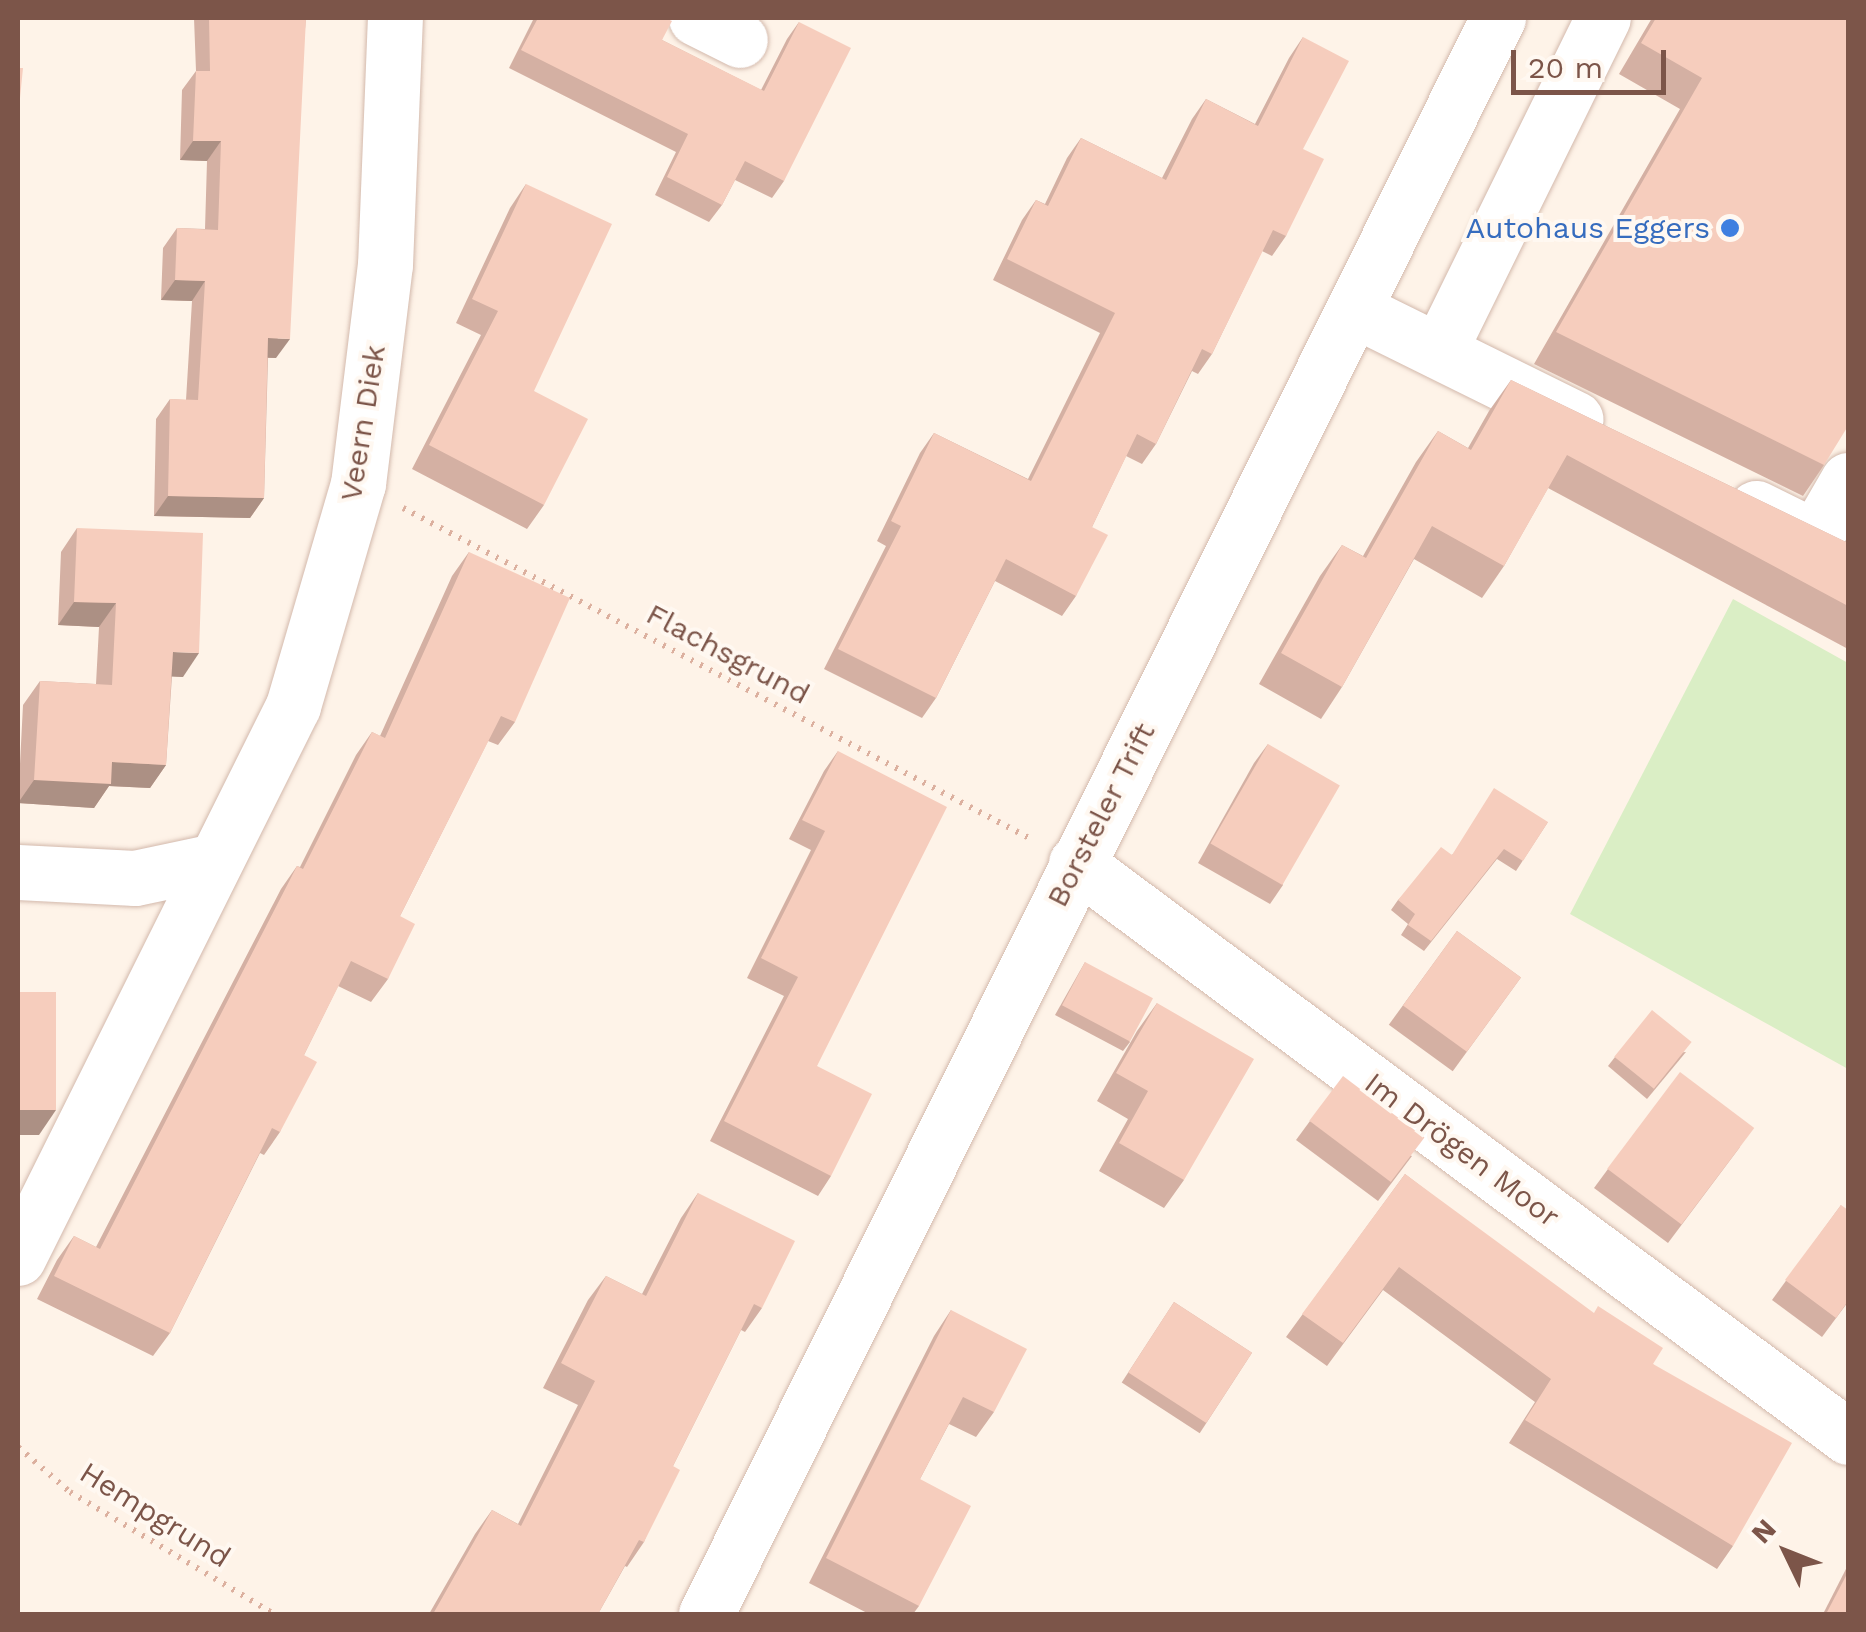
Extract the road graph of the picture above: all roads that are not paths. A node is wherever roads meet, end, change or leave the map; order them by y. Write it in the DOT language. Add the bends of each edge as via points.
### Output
graph roads {
  1 [pos="395,18"];
  2 [pos="1498,18"];
  3 [pos="1603,18"];
  4 [pos="1354,310"];
  5 [pos="1439,351"];
  6 [pos="1618,440"];
  7 [pos="1848,480"];
  8 [pos="1708,484"];
  9 [pos="210,862"];
  10 [pos="1076,864"];
  11 [pos="18,872"];
  12 [pos="18,1258"];
  13 [pos="1848,1438"];
  14 [pos="706,1614"];
  1 -- 9 [label="street, Veern Diek" via="386,265 358,484 292,706"];
  2 -- 4 [label="street, Borsteler Trift"];
  3 -- 5 [label="street"];
  4 -- 5 [label="street"];
  4 -- 10 [label="street, Borsteler Trift"];
  5 -- 6 [label="street"];
  7 -- 8 [label="street" via="1816,538"];
  9 -- 11 [label="street" via="135,878"];
  9 -- 12 [label="street, Veern Diek"];
  10 -- 13 [label="street, Im Drögen Moor"];
  10 -- 14 [label="street, Borsteler Trift"];
}
